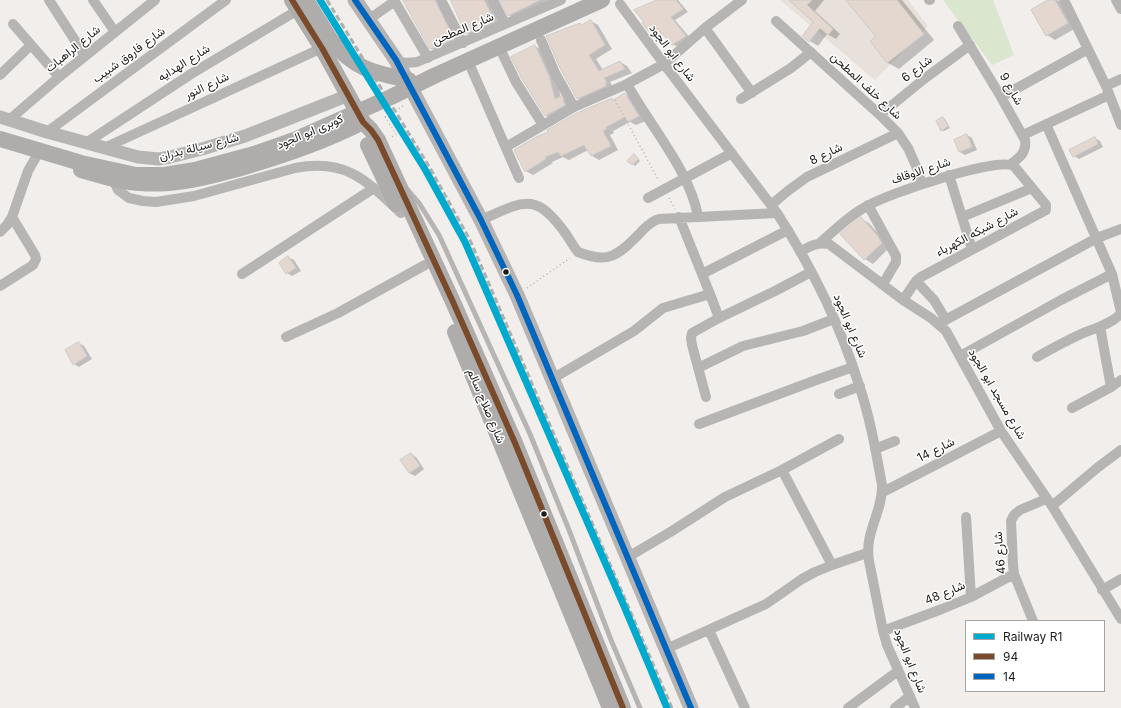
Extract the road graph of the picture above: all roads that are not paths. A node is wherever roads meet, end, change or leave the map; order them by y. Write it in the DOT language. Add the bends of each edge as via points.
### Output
graph roads {
  1 [pos="49,0"];
  2 [pos="94,0"];
  3 [pos="226,0"];
  4 [pos="355,0"];
  5 [pos="394,0"];
  6 [pos="441,0"];
  7 [pos="493,0"];
  8 [pos="561,0"];
  9 [pos="582,0"];
  10 [pos="602,0"];
  11 [pos="742,0"];
  12 [pos="1064,0"];
  13 [pos="1116,0"];
  14 [pos="148,2"];
  15 [pos="299,3"];
  16 [pos="620,4"];
  17 [pos="1121,10"];
  18 [pos="368,20"];
  19 [pos="776,21"];
  20 [pos="13,24"];
  21 [pos="505,24"];
  22 [pos="958,26"];
  23 [pos="705,28"];
  24 [pos="115,32"];
  25 [pos="541,40"];
  26 [pos="462,43"];
  27 [pos="326,44"];
  28 [pos="31,45"];
  29 [pos="970,45"];
  30 [pos="1088,49"];
  31 [pos="811,52"];
  32 [pos="503,55"];
  33 [pos="85,56"];
  34 [pos="428,58"];
  35 [pos="396,60"];
  36 [pos="664,64"];
  37 [pos="472,70"];
  38 [pos="0,75"];
  39 [pos="59,77"];
  40 [pos="1121,79"];
  41 [pos="409,80"];
  42 [pos="627,84"];
  43 [pos="1107,90"];
  44 [pos="752,93"];
  45 [pos="349,95"];
  46 [pos="1001,97"];
  47 [pos="741,99"];
  48 [pos="574,107"];
  49 [pos="880,115"];
  50 [pos="3,122"];
  51 [pos="363,122"];
  52 [pos="1046,124"];
  53 [pos="543,125"];
  54 [pos="1121,125"];
  55 [pos="47,132"];
  56 [pos="898,133"];
  57 [pos="1023,135"];
  58 [pos="0,140"];
  59 [pos="86,143"];
  60 [pos="506,147"];
  61 [pos="104,148"];
  62 [pos="732,153"];
  63 [pos="36,157"];
  64 [pos="1011,164"];
  65 [pos="394,174"];
  66 [pos="949,175"];
  67 [pos="519,178"];
  68 [pos="685,178"];
  69 [pos="113,179"];
  70 [pos="922,184"];
  71 [pos="374,188"];
  72 [pos="1032,188"];
  73 [pos="648,198"];
  74 [pos="868,205"];
  75 [pos="774,209"];
  76 [pos="401,214"];
  77 [pos="698,216"];
  78 [pos="12,217"];
  79 [pos="679,217"];
  80 [pos="962,217"];
  81 [pos="481,220"];
  82 [pos="1121,229"];
  83 [pos="788,230"];
  84 [pos="0,232"];
  85 [pos="1097,238"];
  86 [pos="821,242"];
  87 [pos="972,249"];
  88 [pos="800,252"];
  89 [pos="425,265"];
  90 [pos="811,272"];
  91 [pos="242,274"];
  92 [pos="702,274"];
  93 [pos="1112,274"];
  94 [pos="916,281"];
  95 [pos="884,284"];
  96 [pos="0,286"];
  97 [pos="710,294"];
  98 [pos="903,300"];
  99 [pos="719,318"];
  100 [pos="834,319"];
  101 [pos="942,322"];
  102 [pos="1100,327"];
  103 [pos="286,337"];
  104 [pos="960,356"];
  105 [pos="1037,357"];
  106 [pos="853,367"];
  107 [pos="698,368"];
  108 [pos="552,379"];
  109 [pos="1121,380"];
  110 [pos="860,386"];
  111 [pos="1111,387"];
  112 [pos="839,394"];
  113 [pos="706,397"];
  114 [pos="1072,408"];
  115 [pos="699,424"];
  116 [pos="1001,431"];
  117 [pos="840,439"];
  118 [pos="895,441"];
  119 [pos="875,449"];
  120 [pos="1121,450"];
  121 [pos="782,470"];
  122 [pos="883,492"];
  123 [pos="1049,502"];
  124 [pos="966,517"];
  125 [pos="867,553"];
  126 [pos="628,556"];
  127 [pos="832,565"];
  128 [pos="1014,574"];
  129 [pos="1121,578"];
  130 [pos="1102,590"];
  131 [pos="971,596"];
  132 [pos="1121,619"];
  133 [pos="1033,620"];
  134 [pos="709,630"];
  135 [pos="883,631"];
  136 [pos="666,649"];
  137 [pos="898,671"];
  138 [pos="910,696"];
  139 [pos="610,708"];
  140 [pos="623,708"];
  141 [pos="640,708"];
  142 [pos="691,708"];
  143 [pos="745,708"];
  144 [pos="848,708"];
  145 [pos="895,708"];
  146 [pos="915,708"];
  1 -- 33 [label="street"];
  2 -- 24 [label="street"];
  3 -- 55 [label="street, شارع فاروق شبيب"];
  4 -- 18 [label="main road"];
  5 -- 18 [label="street"];
  5 -- 34 [label="street"];
  6 -- 26 [label="street"];
  7 -- 21 [label="street"];
  8 -- 21 [label="street, شارع المطحن"];
  9 -- 41 [label="main road, كوبرى ابو الجود"];
  10 -- 58 [label="main road, كوبرى ابو الجود, bridge" via="294,140 195,170 164,175 136,175 80,163"];
  11 -- 23 [label="street"];
  12 -- 30 [label="street"];
  13 -- 17 [label="street"];
  14 -- 24 [label="street, شارع الراهبات"];
  15 -- 27 [label="main road"];
  15 -- 59 [label="street, شارع الهدايه"];
  16 -- 36 [label="street, شارع ابو الجود"];
  18 -- 35 [label="main road"];
  19 -- 31 [label="street, شارع خلف المطحن"];
  20 -- 28 [label="street"];
  21 -- 26 [label="street, شارع المطحن"];
  22 -- 29 [label="street, شارع 9"];
  23 -- 36 [label="street"];
  23 -- 44 [label="street"];
  24 -- 33 [label="street, شارع الراهبات"];
  25 -- 48 [label="street" via="555,73"];
  26 -- 34 [label="street, شارع المطحن"];
  27 -- 41 [label="main road, bridge" via="338,49 358,65 382,75"];
  27 -- 45 [label="main road"];
  27 -- 61 [label="street, شارع النور"];
  28 -- 38 [label="street"];
  28 -- 39 [label="street"];
  29 -- 46 [label="street, شارع 9"];
  29 -- 49 [label="street, شارع 6"];
  30 -- 43 [label="street"];
  30 -- 46 [label="street"];
  31 -- 44 [label="street"];
  31 -- 49 [label="street, شارع خلف المطحن"];
  32 -- 53 [label="street" via="516,82"];
  33 -- 39 [label="street, شارع الراهبات"];
  34 -- 35 [label="street, شارع المطحن" via="405,63"];
  35 -- 81 [label="main road"];
  36 -- 42 [label="street"];
  36 -- 62 [label="street, شارع ابو الجود"];
  37 -- 60 [label="street"];
  39 -- 50 [label="street, شارع الراهبات"];
  40 -- 43 [label="street"];
  41 -- 50 [label="main road, كوبرى ابو الجود" via="265,142 193,162 164,167 126,165 83,154"];
  42 -- 48 [label="street"];
  42 -- 68 [label="street"];
  43 -- 52 [label="street"];
  43 -- 54 [label="street"];
  44 -- 47 [label="street"];
  45 -- 51 [label="main road"];
  45 -- 61 [label="street, شارع سيالة بدران" via="245,136 170,157 148,159"];
  46 -- 57 [label="street, شارع 9"];
  48 -- 53 [label="street"];
  49 -- 56 [label="street, شارع خلف المطحن"];
  50 -- 55 [label="street, شارع سيالة بدران"];
  51 -- 65 [label="main road, شارع صلاح سالم" via="378,140"];
  51 -- 69 [label="main road" via="301,149 207,177 153,184"];
  51 -- 76 [label="main road, شارع صلاح سالم" via="367,143"];
  52 -- 57 [label="street"];
  52 -- 85 [label="street"];
  53 -- 60 [label="street"];
  55 -- 59 [label="street, شارع سيالة بدران"];
  56 -- 70 [label="street, شارع خلف المطحن" via="908,148"];
  56 -- 75 [label="street, شارع 8" via="807,177 789,190"];
  57 -- 64 [label="street" via="1025,151"];
  58 -- 63 [label="main road"];
  59 -- 61 [label="street, شارع سيالة بدران"];
  60 -- 67 [label="street"];
  62 -- 68 [label="street"];
  62 -- 75 [label="street, شارع ابو الجود"];
  63 -- 69 [label="main road"];
  63 -- 78 [label="street" via="28,171"];
  64 -- 66 [label="street, شارع الاوقاف"];
  64 -- 72 [label="street"];
  65 -- 140 [label="main road, شارع صلاح سالم" via="515,443"];
  65 -- 141 [label="lane" via="430,218 443,242 530,434"];
  66 -- 70 [label="street, شارع الاوقاف"];
  66 -- 80 [label="street"];
  68 -- 73 [label="street"];
  68 -- 77 [label="street"];
  69 -- 71 [label="street" via="118,190 130,198 156,202 194,196 309,165 344,170 363,179"];
  70 -- 74 [label="street, شارع الاوقاف"];
  71 -- 76 [label="street"];
  71 -- 91 [label="street"];
  72 -- 80 [label="street"];
  72 -- 87 [label="street, شارع شبكه الكهرباء" via="1046,205 1046,210"];
  74 -- 86 [label="street, شارع الاوقاف"];
  74 -- 95 [label="street" via="896,256 896,262"];
  75 -- 77 [label="street"];
  75 -- 83 [label="street, شارع ابو الجود"];
  76 -- 89 [label="main road, شارع صلاح سالم"];
  77 -- 79 [label="street"];
  78 -- 84 [label="street"];
  78 -- 96 [label="street" via="36,259 32,265"];
  79 -- 81 [label="street" via="655,220 625,247 611,257 605,258 578,252 549,212 534,204 523,203"];
  79 -- 92 [label="street"];
  80 -- 87 [label="street"];
  81 -- 108 [label="main road"];
  82 -- 85 [label="street"];
  83 -- 88 [label="street, شارع ابو الجود"];
  83 -- 92 [label="street"];
  85 -- 93 [label="street"];
  85 -- 101 [label="street"];
  86 -- 88 [label="street"];
  86 -- 95 [label="street, شارع مسجد ابو الجود" via="836,248"];
  87 -- 94 [label="street, شارع شبكه الكهرباء"];
  88 -- 90 [label="street, شارع ابو الجود"];
  89 -- 103 [label="street" via="338,313"];
  89 -- 139 [label="main road, شارع صلاح سالم"];
  90 -- 99 [label="street"];
  90 -- 100 [label="street, شارع ابو الجود"];
  92 -- 97 [label="street"];
  93 -- 102 [label="street" via="1121,312"];
  93 -- 104 [label="street"];
  94 -- 98 [label="street, شارع شبكه الكهرباء"];
  94 -- 101 [label="street" via="934,300"];
  95 -- 98 [label="street, شارع مسجد ابو الجود"];
  97 -- 99 [label="street"];
  97 -- 108 [label="street" via="663,308 634,331"];
  98 -- 101 [label="street, شارع مسجد ابو الجود"];
  99 -- 107 [label="street" via="692,333"];
  100 -- 106 [label="street, شارع ابو الجود"];
  100 -- 107 [label="street" via="803,331 743,346"];
  101 -- 104 [label="street, شارع مسجد ابو الجود"];
  102 -- 105 [label="street"];
  102 -- 111 [label="street"];
  104 -- 116 [label="street, شارع مسجد ابو الجود"];
  106 -- 110 [label="street, شارع ابو الجود"];
  106 -- 115 [label="street"];
  107 -- 113 [label="street"];
  108 -- 126 [label="main road"];
  109 -- 111 [label="street"];
  110 -- 112 [label="street"];
  110 -- 119 [label="street, شارع ابو الجود"];
  111 -- 114 [label="street"];
  116 -- 122 [label="street, شارع 14"];
  116 -- 123 [label="street, شارع مسجد ابو الجود"];
  117 -- 121 [label="street"];
  118 -- 119 [label="street"];
  119 -- 122 [label="street, شارع ابو الجود"];
  120 -- 123 [label="street, شارع 46"];
  121 -- 126 [label="street" via="725,497"];
  121 -- 127 [label="street"];
  122 -- 125 [label="street, شارع ابو الجود"];
  123 -- 128 [label="street, شارع 46" via="1014,514 1011,521"];
  123 -- 130 [label="street, شارع مسجد ابو الجود"];
  124 -- 131 [label="street"];
  125 -- 127 [label="street"];
  125 -- 135 [label="street, شارع ابو الجود"];
  126 -- 136 [label="main road"];
  127 -- 134 [label="street" via="802,579 766,604"];
  128 -- 131 [label="street, شارع 48"];
  128 -- 133 [label="street, شارع 46"];
  129 -- 130 [label="street"];
  130 -- 132 [label="street, شارع مسجد ابو الجود"];
  131 -- 135 [label="street, شارع 48"];
  134 -- 136 [label="street"];
  134 -- 143 [label="street"];
  135 -- 137 [label="street, شارع ابو الجود"];
  136 -- 142 [label="main road"];
  137 -- 138 [label="street, شارع ابو الجود"];
  137 -- 144 [label="street"];
  138 -- 145 [label="street"];
  138 -- 146 [label="street, شارع ابو الجود"];
}
